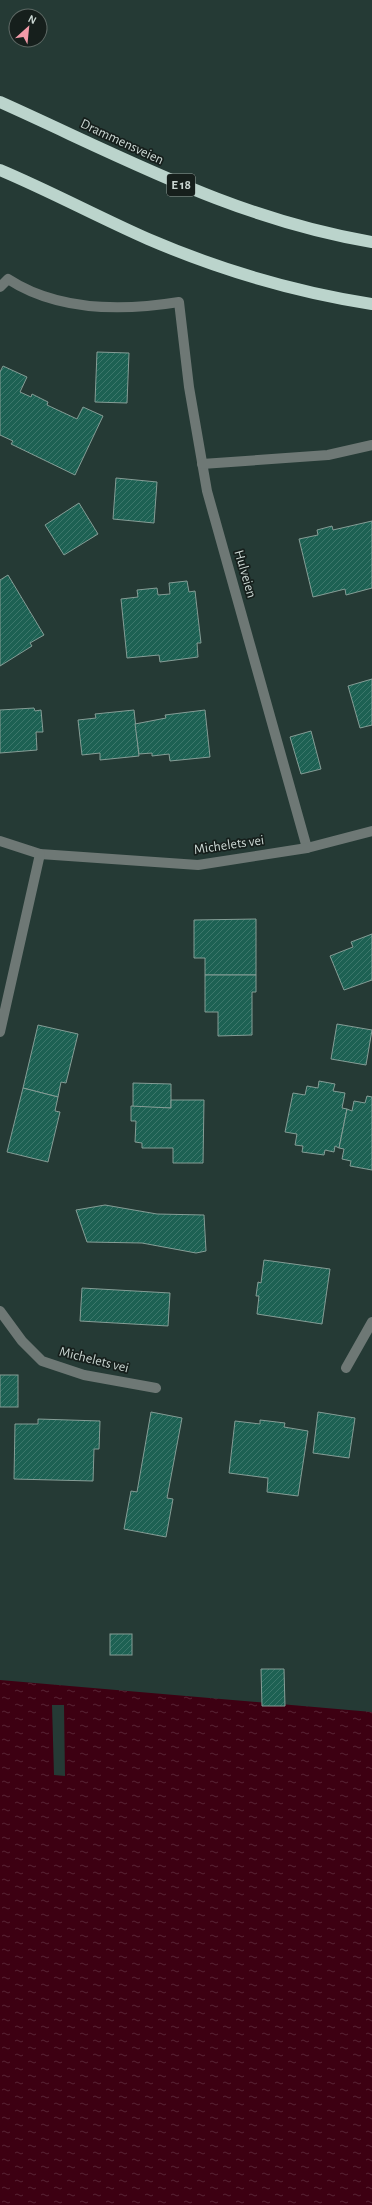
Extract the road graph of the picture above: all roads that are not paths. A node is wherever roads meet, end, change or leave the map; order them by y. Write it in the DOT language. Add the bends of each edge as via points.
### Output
graph roads {
  1 [pos="0,102"];
  2 [pos="0,170"];
  3 [pos="372,242"];
  4 [pos="0,287"];
  5 [pos="372,304"];
  6 [pos="372,446"];
  7 [pos="202,464"];
  8 [pos="372,831"];
  9 [pos="0,841"];
  10 [pos="307,848"];
  11 [pos="40,854"];
  12 [pos="0,1032"];
  13 [pos="0,1311"];
  14 [pos="372,1322"];
  15 [pos="346,1368"];
  16 [pos="156,1388"];
  1 -- 3 [label="highway, Drammensveien / E 18" via="122,160 230,205 287,223"];
  2 -- 5 [label="highway" via="150,240 212,264 272,283 338,299"];
  4 -- 7 [label="street, Hulveien" via="8,279 26,291 74,303 151,307 179,302 189,387"];
  6 -- 7 [label="street" via="328,454"];
  7 -- 10 [label="street, Hulveien" via="207,491"];
  8 -- 10 [label="street, Michelets vei"];
  9 -- 11 [label="street, Michelets vei"];
  10 -- 11 [label="street, Michelets vei" via="198,865"];
  11 -- 12 [label="street"];
  13 -- 16 [label="street, Michelets vei" via="22,1341 42,1361 84,1375"];
  14 -- 15 [label="street"];
}
